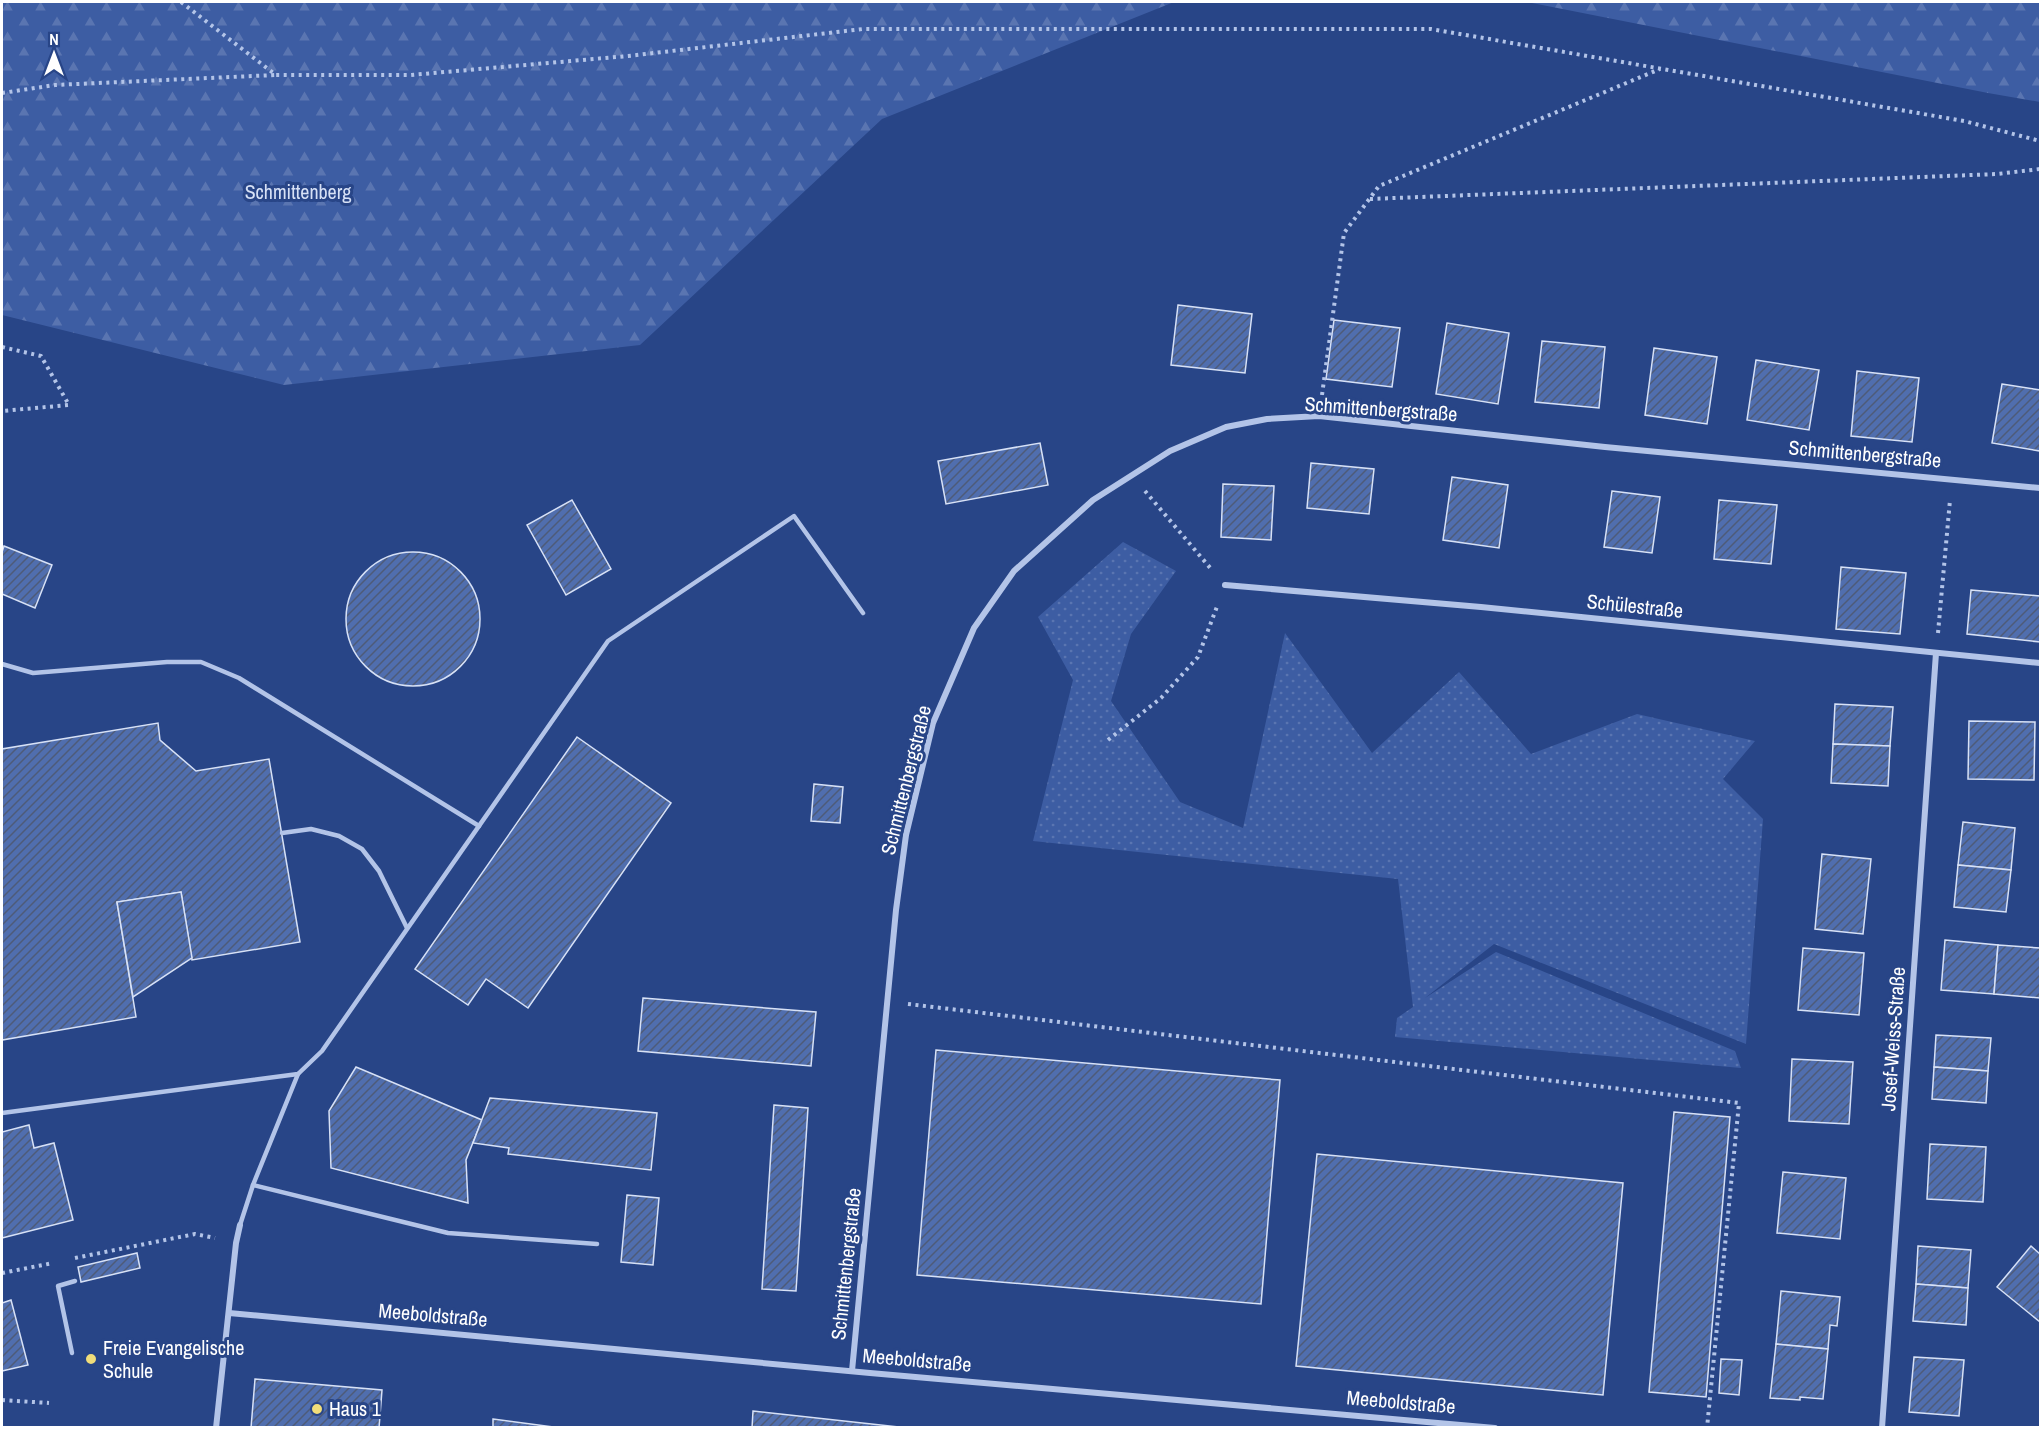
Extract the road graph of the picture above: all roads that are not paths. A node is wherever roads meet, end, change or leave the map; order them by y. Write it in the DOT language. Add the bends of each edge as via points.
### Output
graph roads {
  1 [pos="2040,488"];
  2 [pos="1225,585"];
  3 [pos="863,613"];
  4 [pos="1936,652"];
  5 [pos="2040,663"];
  6 [pos="2,664"];
  7 [pos="479,826"];
  8 [pos="282,833"];
  9 [pos="407,928"];
  10 [pos="298,1074"];
  11 [pos="2,1113"];
  12 [pos="253,1185"];
  13 [pos="240,1225"];
  14 [pos="597,1244"];
  15 [pos="75,1281"];
  16 [pos="229,1313"];
  17 [pos="72,1353"];
  18 [pos="852,1371"];
  19 [pos="216,1428"];
  20 [pos="1495,1428"];
  21 [pos="1882,1428"];
  1 -- 18 [label="street, Schmittenbergstraße" via="1318,416 1226,427 1170,451 1093,500 1014,571 974,628 933,723 909,824 896,910"];
  2 -- 4 [label="street, Schülestraße"];
  3 -- 7 [label="lane" via="794,516 608,641"];
  4 -- 5 [label="street, Schülestraße"];
  4 -- 21 [label="street, Josef-Weiss-Straße"];
  6 -- 7 [label="lane" via="33,673 201,662 239,678"];
  7 -- 9 [label="lane"];
  8 -- 9 [label="lane" via="311,829 339,836 362,849 379,871"];
  9 -- 10 [label="lane" via="322,1051"];
  10 -- 11 [label="lane"];
  10 -- 12 [label="lane"];
  12 -- 13 [label="lane"];
  12 -- 14 [label="lane" via="448,1233"];
  13 -- 16 [label="street"];
  15 -- 17 [label="lane" via="58,1286"];
  16 -- 18 [label="street, Meeboldstraße"];
  16 -- 19 [label="street"];
  18 -- 20 [label="street, Meeboldstraße"];
}
